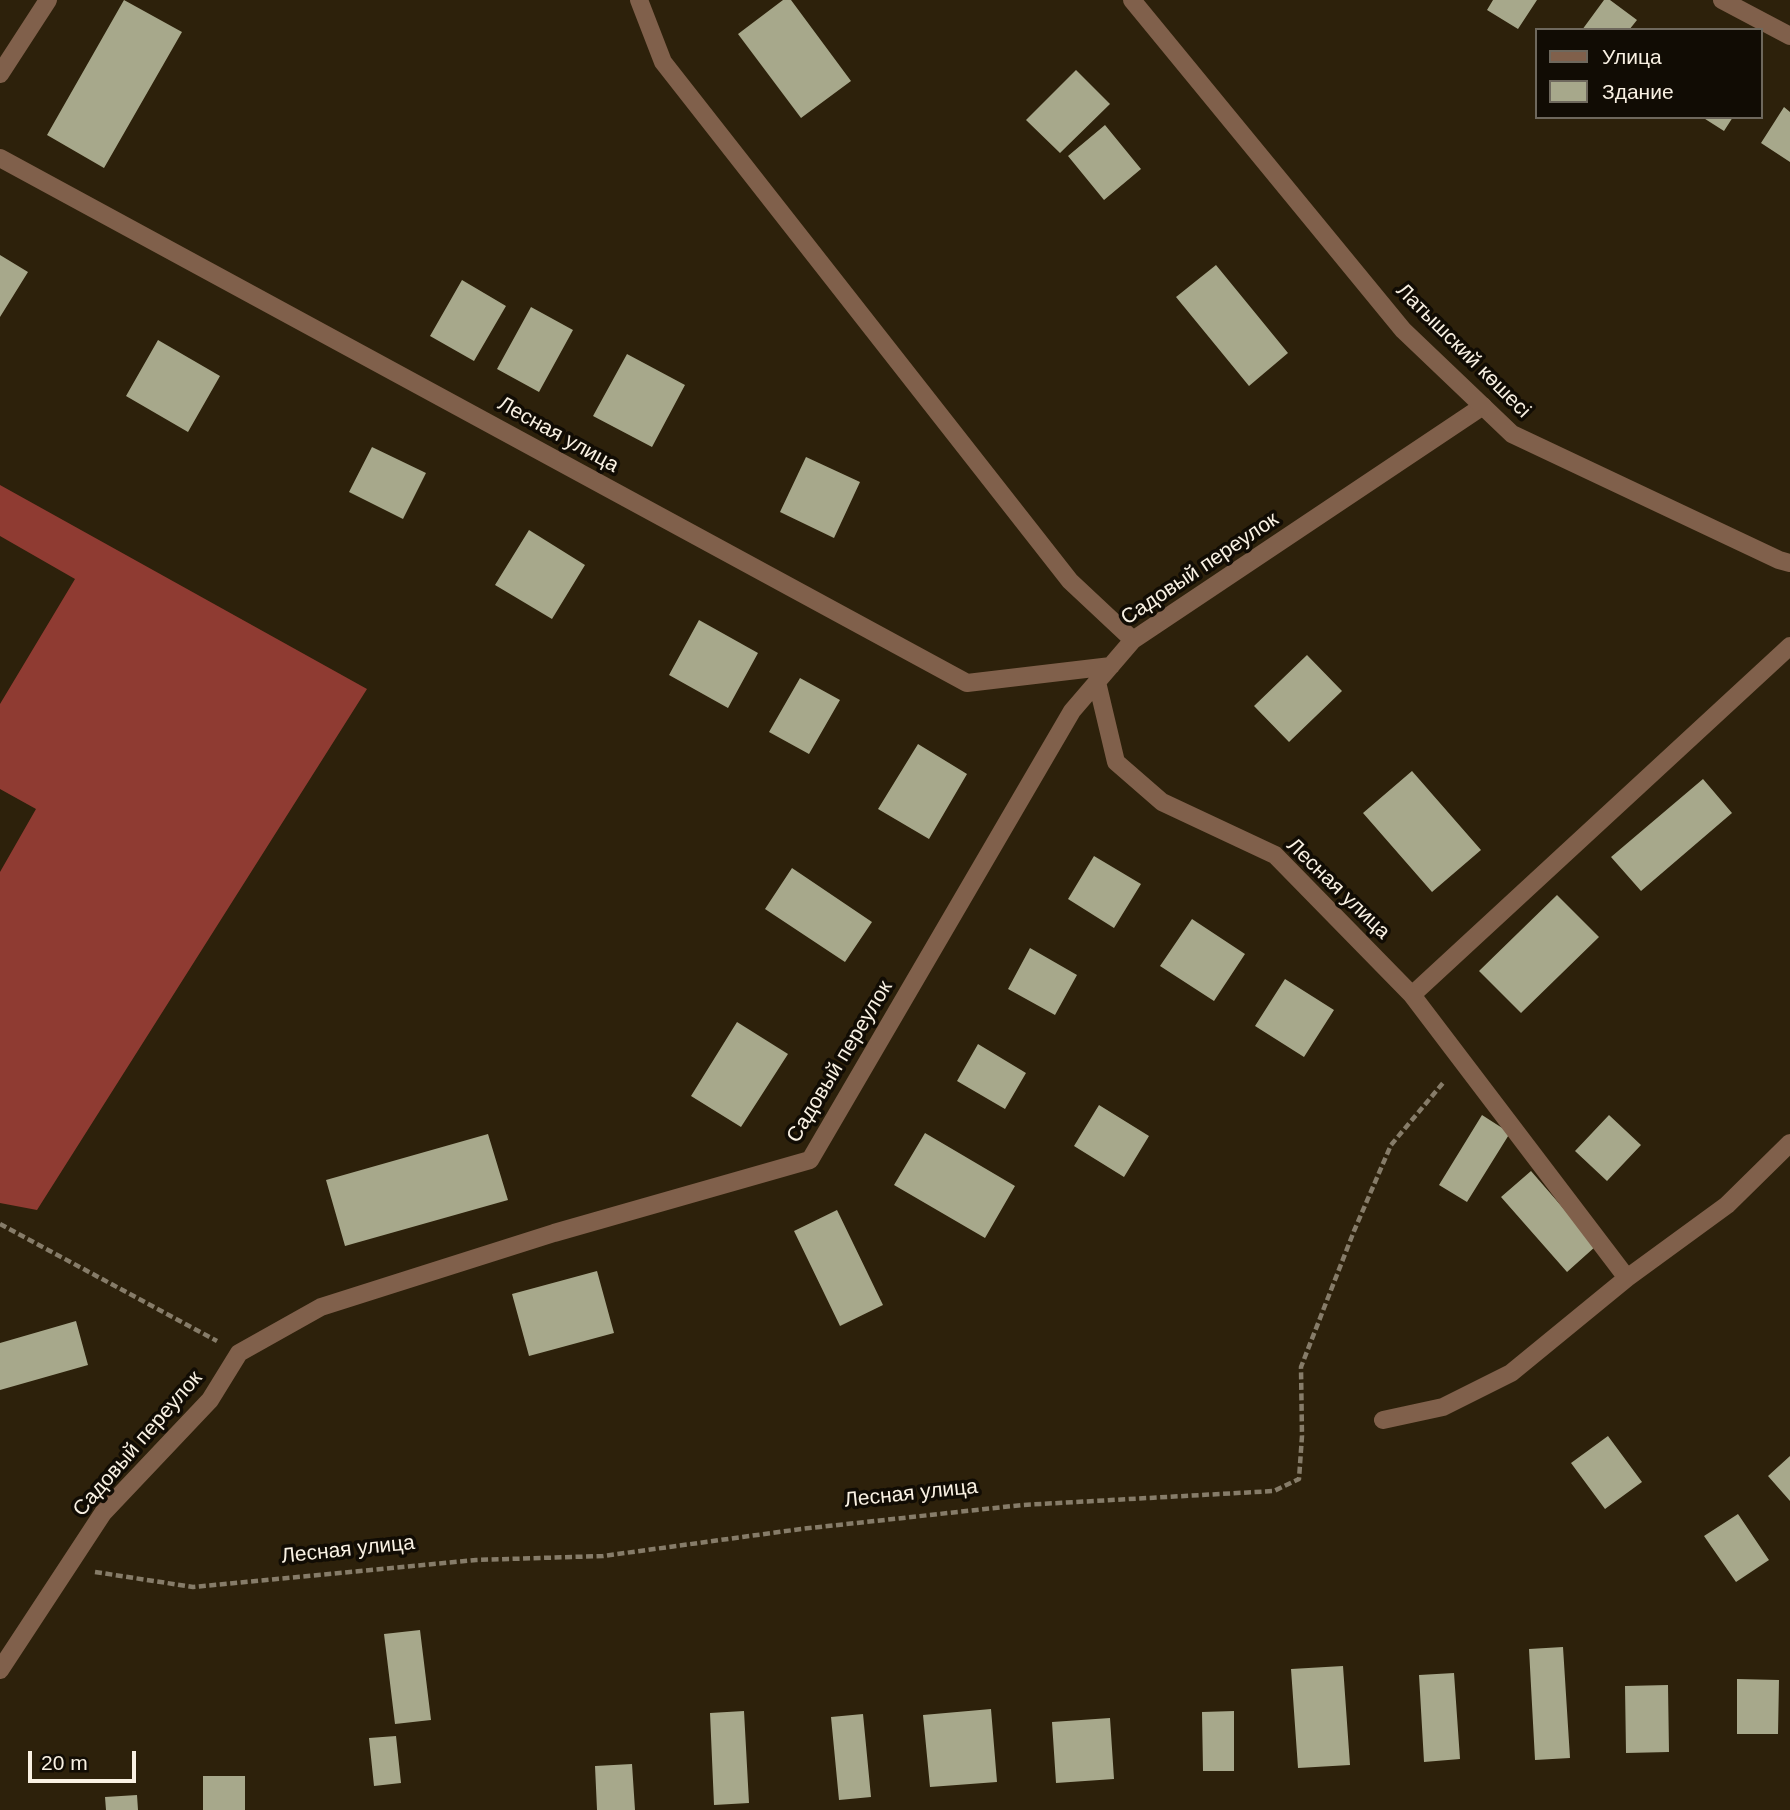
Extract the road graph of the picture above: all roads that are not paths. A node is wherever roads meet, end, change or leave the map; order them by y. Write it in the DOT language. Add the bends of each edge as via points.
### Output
graph roads {
  1 [pos="48,0"];
  2 [pos="639,0"];
  3 [pos="1132,0"];
  4 [pos="1723,0"];
  5 [pos="1790,36"];
  6 [pos="0,74"];
  7 [pos="0,158"];
  8 [pos="1483,406"];
  9 [pos="1790,563"];
  10 [pos="1133,640"];
  11 [pos="1790,646"];
  12 [pos="1111,666"];
  13 [pos="1097,682"];
  14 [pos="1412,995"];
  15 [pos="1790,1143"];
  16 [pos="1627,1278"];
  17 [pos="1383,1420"];
  18 [pos="0,1670"];
  1 -- 6 [label="street"];
  2 -- 10 [label="street" via="663,62 1070,581"];
  3 -- 8 [label="street, Латышский көшесі" via="1403,330"];
  4 -- 5 [label="street"];
  7 -- 12 [label="street, Лесная улица" via="967,683"];
  8 -- 9 [label="street, Латышский көшесі" via="1512,434"];
  8 -- 10 [label="street, Садовый переулок"];
  10 -- 12 [label="street, Садовый переулок"];
  11 -- 14 [label="street"];
  12 -- 13 [label="street, Садовый переулок"];
  13 -- 14 [label="street, Лесная улица" via="1116,762 1162,802 1275,855"];
  13 -- 18 [label="street, Садовый переулок" via="1072,711 810,1160 554,1233 321,1307 239,1353 210,1400 103,1513"];
  14 -- 16 [label="street, Лесная улица"];
  15 -- 16 [label="street" via="1727,1205"];
  16 -- 17 [label="street" via="1511,1373 1443,1407"];
}
